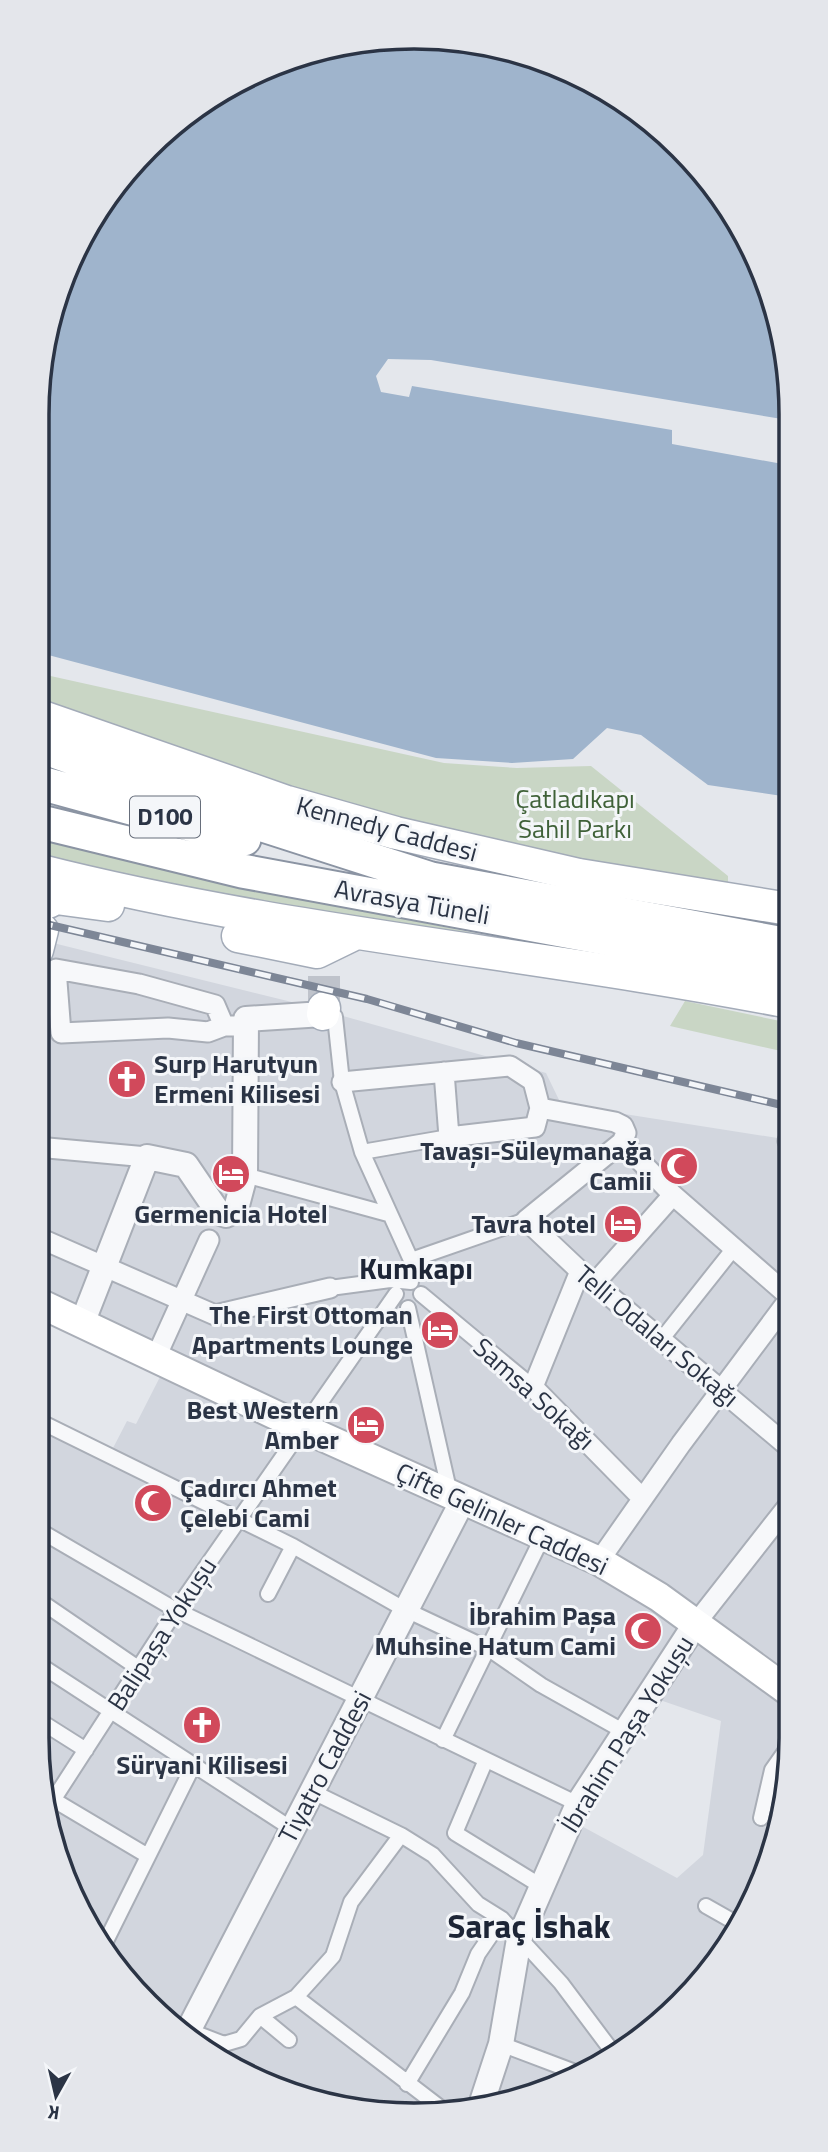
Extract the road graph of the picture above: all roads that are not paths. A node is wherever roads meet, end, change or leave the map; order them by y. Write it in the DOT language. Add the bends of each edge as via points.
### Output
graph roads {
  1 [pos="49,719"];
  2 [pos="49,749"];
  3 [pos="49,785"];
  4 [pos="49,824"];
  5 [pos="49,873"];
  6 [pos="431,879"];
  7 [pos="156,899"];
  8 [pos="779,907"];
  9 [pos="49,912"];
  10 [pos="354,934"];
  11 [pos="779,943"];
  12 [pos="779,970"];
  13 [pos="779,1000"];
  14 [pos="323,1011"];
  15 [pos="238,1024"];
  16 [pos="444,1072"];
  17 [pos="342,1082"];
  18 [pos="538,1118"];
  19 [pos="449,1137"];
  20 [pos="622,1142"];
  21 [pos="49,1148"];
  22 [pos="362,1152"];
  23 [pos="147,1157"];
  24 [pos="245,1175"];
  25 [pos="673,1195"];
  26 [pos="388,1214"];
  27 [pos="526,1220"];
  28 [pos="209,1240"];
  29 [pos="49,1242"];
  30 [pos="734,1248"];
  31 [pos="411,1260"];
  32 [pos="104,1266"];
  33 [pos="588,1277"];
  34 [pos="411,1282"];
  35 [pos="779,1287"];
  36 [pos="330,1288"];
  37 [pos="396,1294"];
  38 [pos="421,1294"];
  39 [pos="181,1301"];
  40 [pos="408,1308"];
  41 [pos="49,1309"];
  42 [pos="779,1312"];
  43 [pos="83,1321"];
  44 [pos="661,1340"];
  45 [pos="156,1357"];
  46 [pos="533,1387"];
  47 [pos="722,1391"];
  48 [pos="49,1426"];
  49 [pos="301,1427"];
  50 [pos="779,1440"];
  51 [pos="456,1497"];
  52 [pos="642,1498"];
  53 [pos="779,1517"];
  54 [pos="239,1520"];
  55 [pos="49,1536"];
  56 [pos="542,1536"];
  57 [pos="293,1546"];
  58 [pos="599,1560"];
  59 [pos="268,1594"];
  60 [pos="49,1607"];
  61 [pos="404,1609"];
  62 [pos="176,1610"];
  63 [pos="696,1623"];
  64 [pos="489,1649"];
  65 [pos="138,1668"];
  66 [pos="49,1671"];
  67 [pos="779,1684"];
  68 [pos="362,1700"];
  69 [pos="111,1712"];
  70 [pos="49,1726"];
  71 [pos="623,1731"];
  72 [pos="443,1740"];
  73 [pos="86,1749"];
  74 [pos="778,1761"];
  75 [pos="485,1762"];
  76 [pos="193,1766"];
  77 [pos="311,1791"];
  78 [pos="54,1795"];
  79 [pos="55,1804"];
  80 [pos="578,1804"];
  81 [pos="761,1818"];
  82 [pos="292,1829"];
  83 [pos="401,1835"];
  84 [pos="148,1856"];
  85 [pos="541,1886"];
  86 [pos="706,1906"];
  87 [pos="502,1919"];
  88 [pos="731,1920"];
  89 [pos="108,1937"];
  90 [pos="519,1939"];
  91 [pos="296,1997"];
  92 [pos="260,2016"];
  93 [pos="188,2025"];
  94 [pos="206,2037"];
  95 [pos="289,2040"];
  96 [pos="501,2044"];
  97 [pos="608,2046"];
  98 [pos="567,2069"];
  99 [pos="407,2084"];
  100 [pos="484,2096"];
  101 [pos="433,2102"];
  1 -- 8 [label="main road, Kennedy Caddesi" via="287,802 396,833 579,875"];
  2 -- 6 [label="highway"];
  3 -- 6 [label="highway, Avrasya Tüneli / D100" via="293,853"];
  4 -- 12 [label="highway, Avrasya Tüneli" via="242,871"];
  5 -- 7 [label="main road"];
  6 -- 11 [label="highway"];
  7 -- 9 [label="main road" via="100,906 56,898"];
  7 -- 10 [label="main road"];
  7 -- 10 [label="main road" via="203,929 321,958"];
  10 -- 13 [label="main road" via="680,981"];
  14 -- 15 [label="street"];
  14 -- 17 [label="street" via="335,1017"];
  15 -- 15 [label="street" via="215,1005 139,984 56,969 61,1033 168,1028 208,1032"];
  15 -- 24 [label="street"];
  16 -- 17 [label="street"];
  16 -- 18 [label="street" via="510,1066 533,1081"];
  16 -- 19 [label="street"];
  17 -- 22 [label="street"];
  18 -- 19 [label="street"];
  18 -- 20 [label="street" via="615,1122 626,1133"];
  19 -- 22 [label="street"];
  20 -- 25 [label="street"];
  20 -- 27 [label="street"];
  21 -- 23 [label="street"];
  22 -- 26 [label="street"];
  23 -- 24 [label="street" via="186,1165 218,1212 226,1215 236,1209"];
  23 -- 32 [label="street"];
  24 -- 26 [label="street"];
  25 -- 30 [label="street"];
  25 -- 33 [label="street"];
  26 -- 31 [label="street"];
  27 -- 31 [label="street"];
  27 -- 33 [label="street, Telli Odaları Sokağı"];
  28 -- 39 [label="street"];
  29 -- 32 [label="street"];
  30 -- 35 [label="street"];
  30 -- 44 [label="street"];
  31 -- 34 [label="street"];
  32 -- 39 [label="street"];
  32 -- 43 [label="street"];
  33 -- 44 [label="street, Telli Odaları Sokağı"];
  33 -- 46 [label="street"];
  34 -- 36 [label="street" via="390,1280"];
  34 -- 37 [label="street" via="399,1286"];
  34 -- 38 [label="street"];
  36 -- 39 [label="street" via="215,1315"];
  37 -- 40 [label="street" via="398,1302"];
  37 -- 49 [label="street, Balipaşa Yokuşu"];
  38 -- 40 [label="street" via="419,1302"];
  38 -- 46 [label="street, Samsa Sokağı"];
  39 -- 45 [label="street"];
  40 -- 51 [label="street"];
  41 -- 43 [label="main road, Çifte Gelinler Caddesi"];
  42 -- 47 [label="street"];
  43 -- 45 [label="main road, Çifte Gelinler Caddesi"];
  44 -- 47 [label="street, Telli Odaları Sokağı"];
  45 -- 49 [label="main road, Çifte Gelinler Caddesi"];
  46 -- 52 [label="street, Samsa Sokağı"];
  47 -- 50 [label="street, Telli Odaları Sokağı"];
  47 -- 52 [label="street"];
  48 -- 54 [label="street"];
  49 -- 51 [label="main road, Çifte Gelinler Caddesi"];
  49 -- 54 [label="street, Balipaşa Yokuşu"];
  51 -- 56 [label="main road, Çifte Gelinler Caddesi"];
  51 -- 61 [label="street, Tiyatro Caddesi"];
  52 -- 58 [label="street"];
  53 -- 63 [label="street"];
  54 -- 57 [label="street"];
  54 -- 62 [label="street, Balipaşa Yokuşu"];
  55 -- 62 [label="street"];
  56 -- 58 [label="main road, Çifte Gelinler Caddesi"];
  56 -- 64 [label="street"];
  57 -- 59 [label="street"];
  57 -- 61 [label="street"];
  58 -- 63 [label="main road, Çifte Gelinler Caddesi"];
  60 -- 65 [label="street"];
  61 -- 64 [label="street"];
  61 -- 68 [label="street, Tiyatro Caddesi"];
  62 -- 65 [label="street, Balipaşa Yokuşu"];
  62 -- 68 [label="street"];
  63 -- 67 [label="main road, Çifte Gelinler Caddesi"];
  63 -- 71 [label="street, İbrahim Paşa Yokuşu"];
  64 -- 71 [label="street" via="541,1685"];
  64 -- 72 [label="street"];
  65 -- 69 [label="street, Balipaşa Yokuşu"];
  66 -- 69 [label="street"];
  68 -- 72 [label="street"];
  68 -- 77 [label="street, Tiyatro Caddesi"];
  69 -- 73 [label="street, Balipaşa Yokuşu"];
  69 -- 76 [label="street"];
  70 -- 73 [label="street"];
  71 -- 80 [label="street, İbrahim Paşa Yokuşu"];
  72 -- 75 [label="street"];
  73 -- 78 [label="street, Balipaşa Yokuşu"];
  74 -- 81 [label="street"];
  75 -- 80 [label="street"];
  75 -- 85 [label="street" via="455,1833"];
  76 -- 82 [label="street"];
  76 -- 84 [label="street"];
  77 -- 82 [label="street, Tiyatro Caddesi"];
  77 -- 83 [label="street"];
  79 -- 84 [label="street"];
  80 -- 85 [label="street, İbrahim Paşa Yokuşu"];
  82 -- 93 [label="street, Tiyatro Caddesi"];
  83 -- 87 [label="street" via="432,1855 478,1904"];
  83 -- 91 [label="street" via="351,1902 333,1956"];
  84 -- 89 [label="street"];
  85 -- 90 [label="street, İbrahim Paşa Yokuşu"];
  86 -- 88 [label="street"];
  87 -- 90 [label="street"];
  87 -- 99 [label="street"];
  90 -- 96 [label="street, İbrahim Paşa Yokuşu"];
  90 -- 97 [label="street" via="561,1983"];
  91 -- 92 [label="street"];
  91 -- 99 [label="street"];
  92 -- 94 [label="street" via="241,2039 224,2044"];
  92 -- 95 [label="street"];
  96 -- 98 [label="street"];
  96 -- 100 [label="street, İbrahim Paşa Yokuşu"];
  99 -- 101 [label="street"];
}
